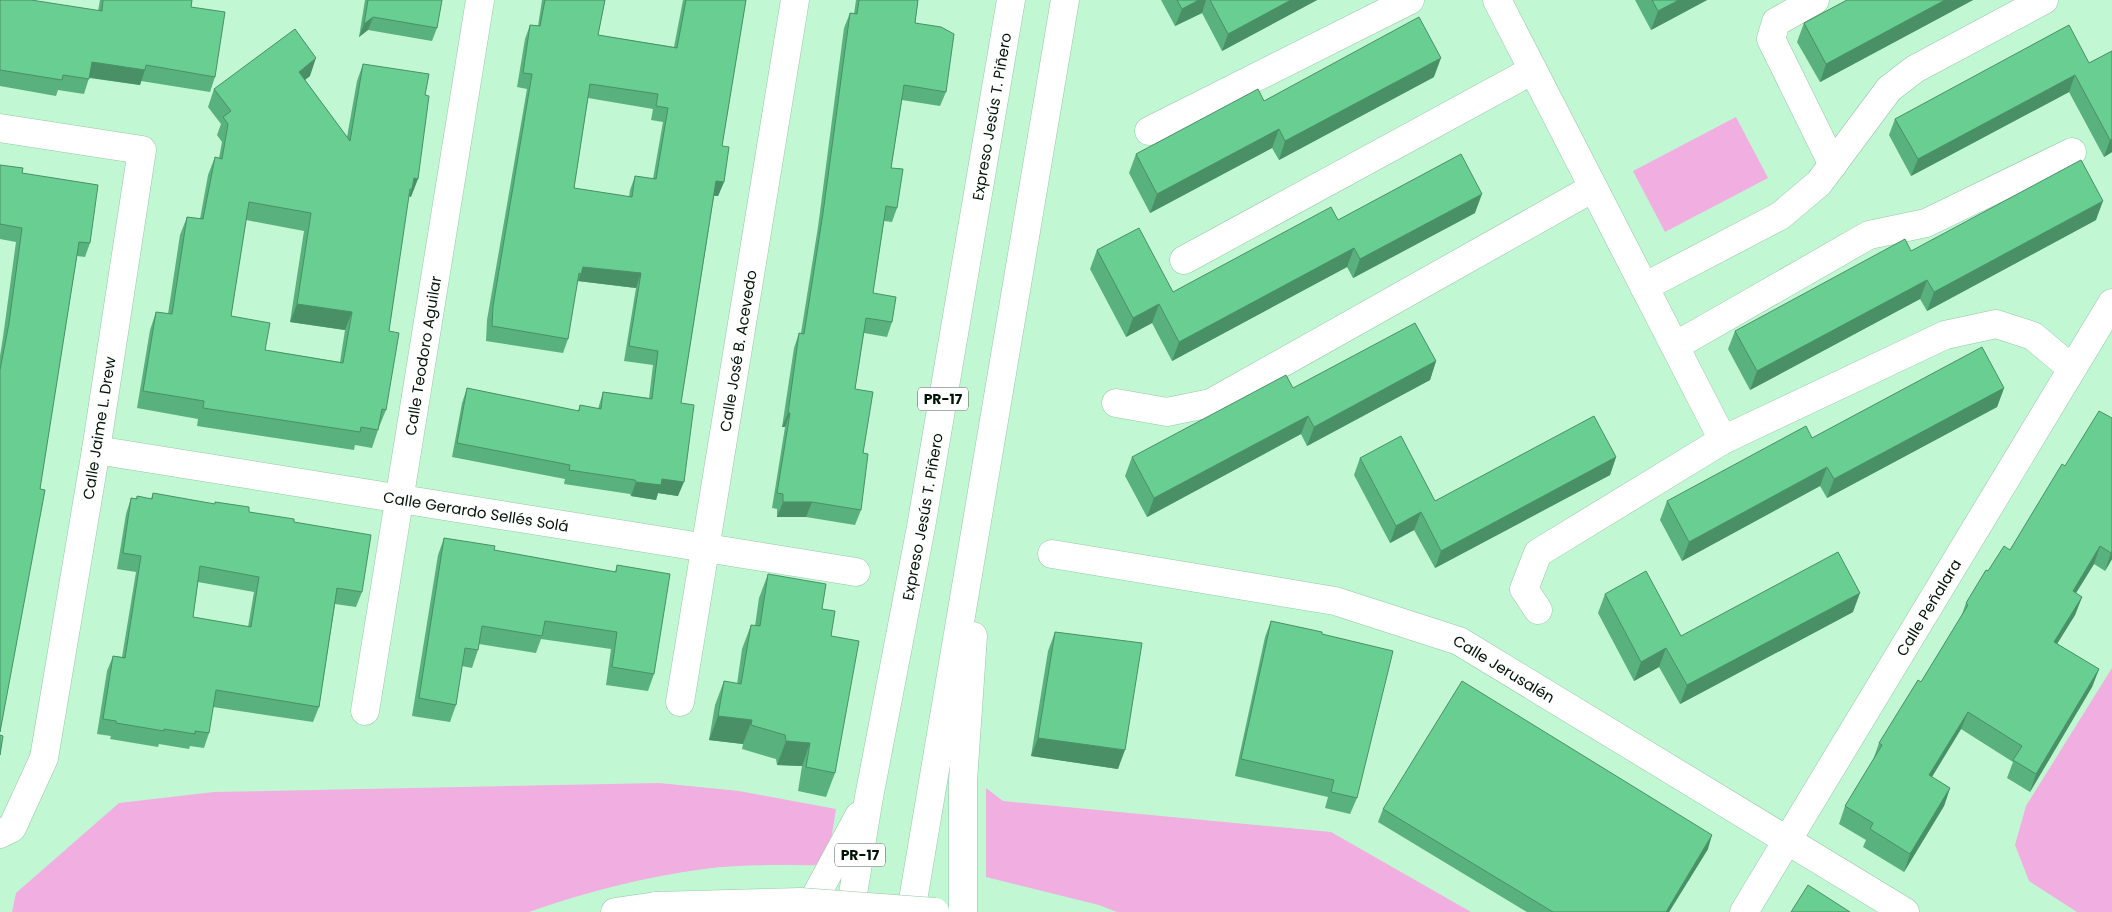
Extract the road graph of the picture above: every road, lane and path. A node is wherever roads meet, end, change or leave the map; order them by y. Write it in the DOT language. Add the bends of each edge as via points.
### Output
graph roads {
  1 [pos="480,0"];
  2 [pos="795,0"];
  3 [pos="1011,0"];
  4 [pos="1064,0"];
  5 [pos="1410,0"];
  6 [pos="1497,0"];
  7 [pos="1814,0"];
  8 [pos="2044,0"];
  9 [pos="1533,70"];
  10 [pos="0,128"];
  11 [pos="1148,131"];
  12 [pos="2072,152"];
  13 [pos="1833,164"];
  14 [pos="1593,188"];
  15 [pos="1184,260"];
  16 [pos="1644,287"];
  17 [pos="2112,302"];
  18 [pos="1675,346"];
  19 [pos="2071,368"];
  20 [pos="1116,403"];
  21 [pos="1723,440"];
  22 [pos="96,450"];
  23 [pos="982,480"];
  24 [pos="398,499"];
  25 [pos="705,548"];
  26 [pos="1052,554"];
  27 [pos="856,572"];
  28 [pos="1538,610"];
  29 [pos="680,702"];
  30 [pos="365,711"];
  31 [pos="869,797"];
  32 [pos="0,834"];
  33 [pos="1788,840"];
  34 [pos="614,912"];
  35 [pos="807,912"];
  36 [pos="850,912"];
  37 [pos="911,912"];
  38 [pos="935,912"];
  39 [pos="963,912"];
  40 [pos="1744,912"];
  41 [pos="1905,912"];
  1 -- 24 [label="main road, Calle Teodoro Aguilar"];
  2 -- 25 [label="main road, Calle José B. Acevedo"];
  3 -- 31 [label="main road, Expreso Jesús T. Piñero / PR-17" via="921,527"];
  4 -- 23 [label="main road"];
  5 -- 11 [label="main road"];
  6 -- 9 [label="main road"];
  7 -- 13 [label="main road" via="1776,22 1771,39"];
  8 -- 13 [label="main road" via="1915,69 1889,89"];
  9 -- 14 [label="main road"];
  9 -- 15 [label="main road"];
  10 -- 22 [label="main road, Calle Jaime L. Drew" via="142,150"];
  12 -- 18 [label="main road" via="1926,223 1869,235"];
  13 -- 16 [label="main road" via="1819,183 1780,216"];
  14 -- 16 [label="main road"];
  14 -- 20 [label="main road" via="1212,403 1167,412"];
  16 -- 18 [label="main road"];
  17 -- 19 [label="main road, Calle Peñalara"];
  18 -- 21 [label="main road"];
  19 -- 21 [label="main road" via="2033,336 1996,324 1945,335"];
  19 -- 33 [label="main road, Calle Peñalara"];
  21 -- 28 [label="main road" via="1538,553 1524,588"];
  22 -- 24 [label="main road, Calle Gerardo Sellés Solá"];
  22 -- 32 [label="main road, Calle Jaime L. Drew" via="44,758 12,828"];
  23 -- 37 [label="main road"];
  23 -- 39 [label="main road" via="963,781"];
  24 -- 25 [label="main road, Calle Gerardo Sellés Solá"];
  24 -- 30 [label="main road, Calle Teodoro Aguilar"];
  25 -- 27 [label="main road, Calle Gerardo Sellés Solá"];
  25 -- 29 [label="main road, Calle José B. Acevedo"];
  26 -- 33 [label="main road, Calle Jerusalén" via="1334,601 1459,641"];
  31 -- 35 [label="main road"];
  31 -- 36 [label="main road, Expreso Jesús T. Piñero / PR-17"];
  33 -- 40 [label="main road, Calle Peñalara"];
  33 -- 41 [label="main road, Calle Jerusalén"];
  34 -- 38 [label="main road, bridge" via="656,906 801,902"];
}
